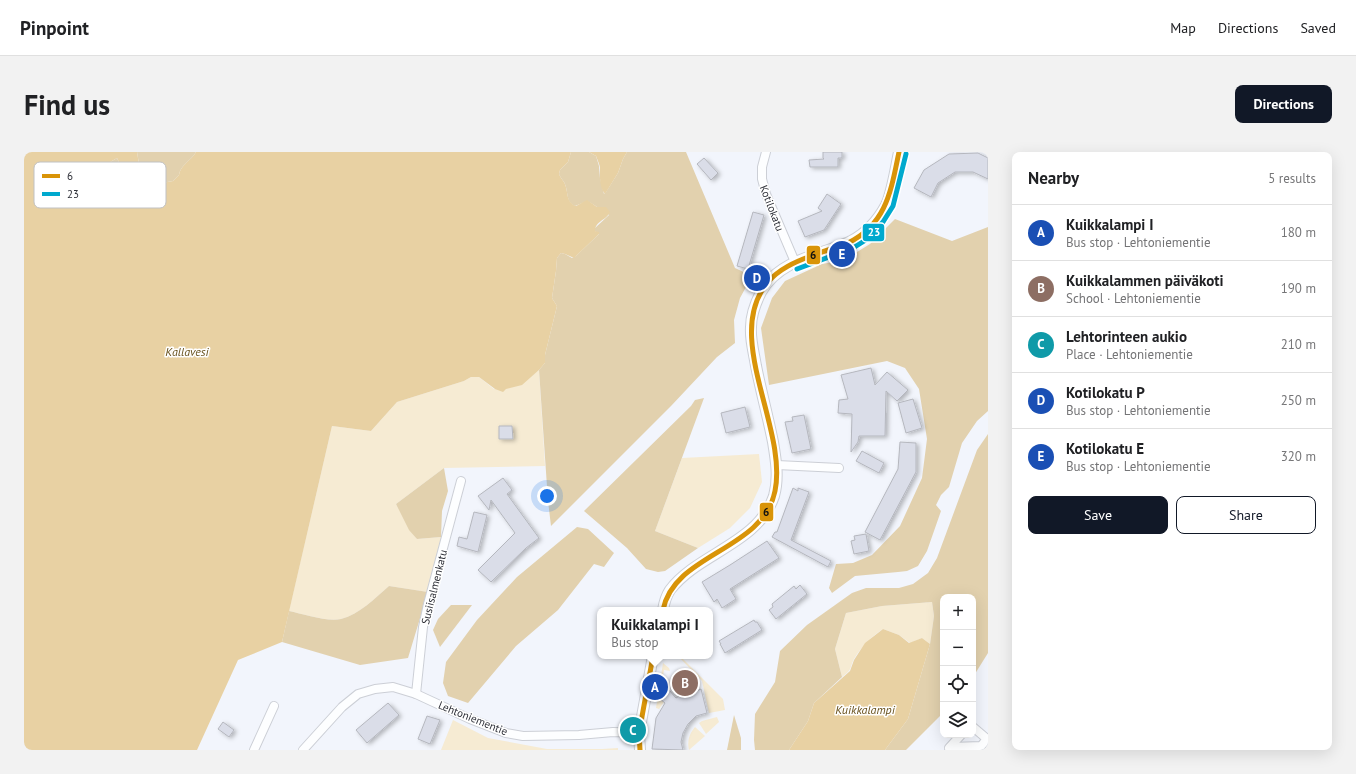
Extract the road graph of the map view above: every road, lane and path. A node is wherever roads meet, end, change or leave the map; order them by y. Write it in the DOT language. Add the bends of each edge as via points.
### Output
graph roads {
  1 [pos="766,152"];
  2 [pos="899,152"];
  3 [pos="795,262"];
  4 [pos="777,464"];
  5 [pos="839,468"];
  6 [pos="461,481"];
  7 [pos="664,607"];
  8 [pos="652,659"];
  9 [pos="416,694"];
  10 [pos="274,706"];
  11 [pos="976,730"];
  12 [pos="639,734"];
  13 [pos="958,738"];
  14 [pos="949,748"];
  15 [pos="254,750"];
  16 [pos="303,750"];
  17 [pos="640,750"];
  1 -- 3 [label="street, Kotilokatu" via="762,179 768,201"];
  2 -- 3 [label="street" via="886,203 878,218 864,233 850,242"];
  3 -- 4 [label="street" via="769,280 761,293 751,326 752,346"];
  4 -- 5 [label="street"];
  4 -- 7 [label="street" via="777,481 773,497 758,522 749,532 682,578 669,591"];
  6 -- 9 [label="street, Susiisalmenkatu" via="428,604"];
  8 -- 12 [label="street"];
  9 -- 12 [label="street, Lehtoniementie" via="506,733 524,736 613,732"];
  9 -- 16 [label="street, Lehtoniementie" via="393,687 358,694 342,707"];
  10 -- 15 [label="street"];
  11 -- 14 [label="street" via="987,739 981,746"];
  12 -- 17 [label="street"];
  13 -- 14 [label="street"];
}
